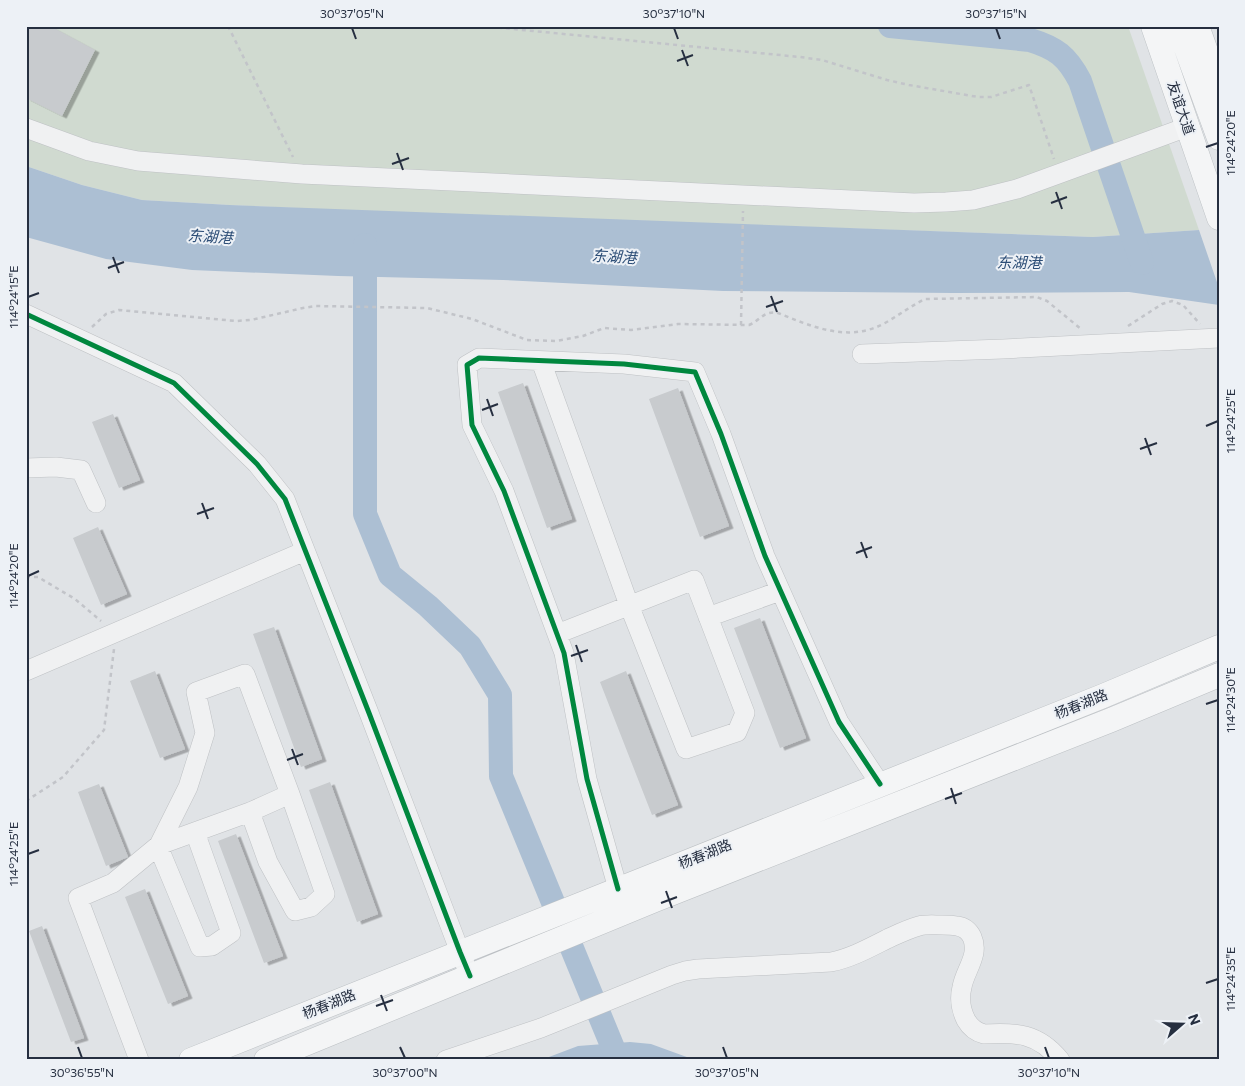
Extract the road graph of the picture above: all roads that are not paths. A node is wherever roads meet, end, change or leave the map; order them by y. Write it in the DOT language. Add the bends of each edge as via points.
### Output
graph roads {
  1 [pos="1152,26"];
  2 [pos="1162,26"];
  3 [pos="1178,26"];
  4 [pos="1197,26"];
  5 [pos="1219,88"];
  6 [pos="1187,127"];
  7 [pos="26,128"];
  8 [pos="1219,138"];
  9 [pos="1219,183"];
  10 [pos="1219,218"];
  11 [pos="26,314"];
  12 [pos="1219,338"];
  13 [pos="862,354"];
  14 [pos="541,361"];
  15 [pos="26,468"];
  16 [pos="96,503"];
  17 [pos="306,551"];
  18 [pos="780,591"];
  19 [pos="629,605"];
  20 [pos="708,617"];
  21 [pos="556,634"];
  22 [pos="1219,647"];
  23 [pos="26,671"];
  24 [pos="1219,675"];
  25 [pos="880,784"];
  26 [pos="290,794"];
  27 [pos="250,812"];
  28 [pos="195,832"];
  29 [pos="158,846"];
  30 [pos="610,892"];
  31 [pos="460,952"];
  32 [pos="470,976"];
  33 [pos="139,1060"];
  34 [pos="191,1060"];
  35 [pos="266,1060"];
  36 [pos="446,1060"];
  37 [pos="1060,1060"];
  1 -- 6 [label="main road, 友谊大道"];
  2 -- 9 [label="main road"];
  3 -- 8 [label="main road"];
  4 -- 5 [label="main road"];
  6 -- 7 [label="street" via="1017,190 973,200 914,203 302,174 131,159 89,151"];
  6 -- 10 [label="main road, 友谊大道"];
  11 -- 17 [label="street" via="174,383 257,464 274,485 285,499"];
  12 -- 13 [label="street"];
  14 -- 18 [label="street" via="624,364 695,372"];
  14 -- 19 [label="street"];
  14 -- 21 [label="street" via="479,358 467,365 472,425 504,491"];
  15 -- 16 [label="street" via="81,470"];
  17 -- 23 [label="street"];
  17 -- 31 [label="street"];
  18 -- 20 [label="street"];
  18 -- 25 [label="street" via="839,722"];
  19 -- 20 [label="street" via="694,580"];
  19 -- 20 [label="street" via="686,748 737,732 745,713"];
  19 -- 21 [label="street"];
  21 -- 30 [label="street" via="564,652"];
  22 -- 25 [label="main road, 杨春湖路"];
  24 -- 32 [label="main road, 杨春湖路"];
  25 -- 30 [label="main road, 杨春湖路"];
  26 -- 27 [label="street"];
  26 -- 27 [label="street" via="325,894 312,907 295,911 268,862"];
  26 -- 29 [label="street" via="245,674 196,692 205,733 188,787"];
  27 -- 28 [label="street"];
  28 -- 29 [label="street"];
  28 -- 29 [label="street" via="231,933 212,946 200,947"];
  29 -- 33 [label="street" via="113,883 78,898"];
  30 -- 31 [label="main road, 杨春湖路"];
  31 -- 32 [label="street"];
  31 -- 34 [label="main road, 杨春湖路"];
  32 -- 35 [label="main road, 杨春湖路"];
  36 -- 37 [label="street" via="542,1028 672,974 698,969 831,962 919,926 956,925 965,928 974,942 975,952 960,999 967,1022 979,1033 1014,1033 1031,1037"];
}
